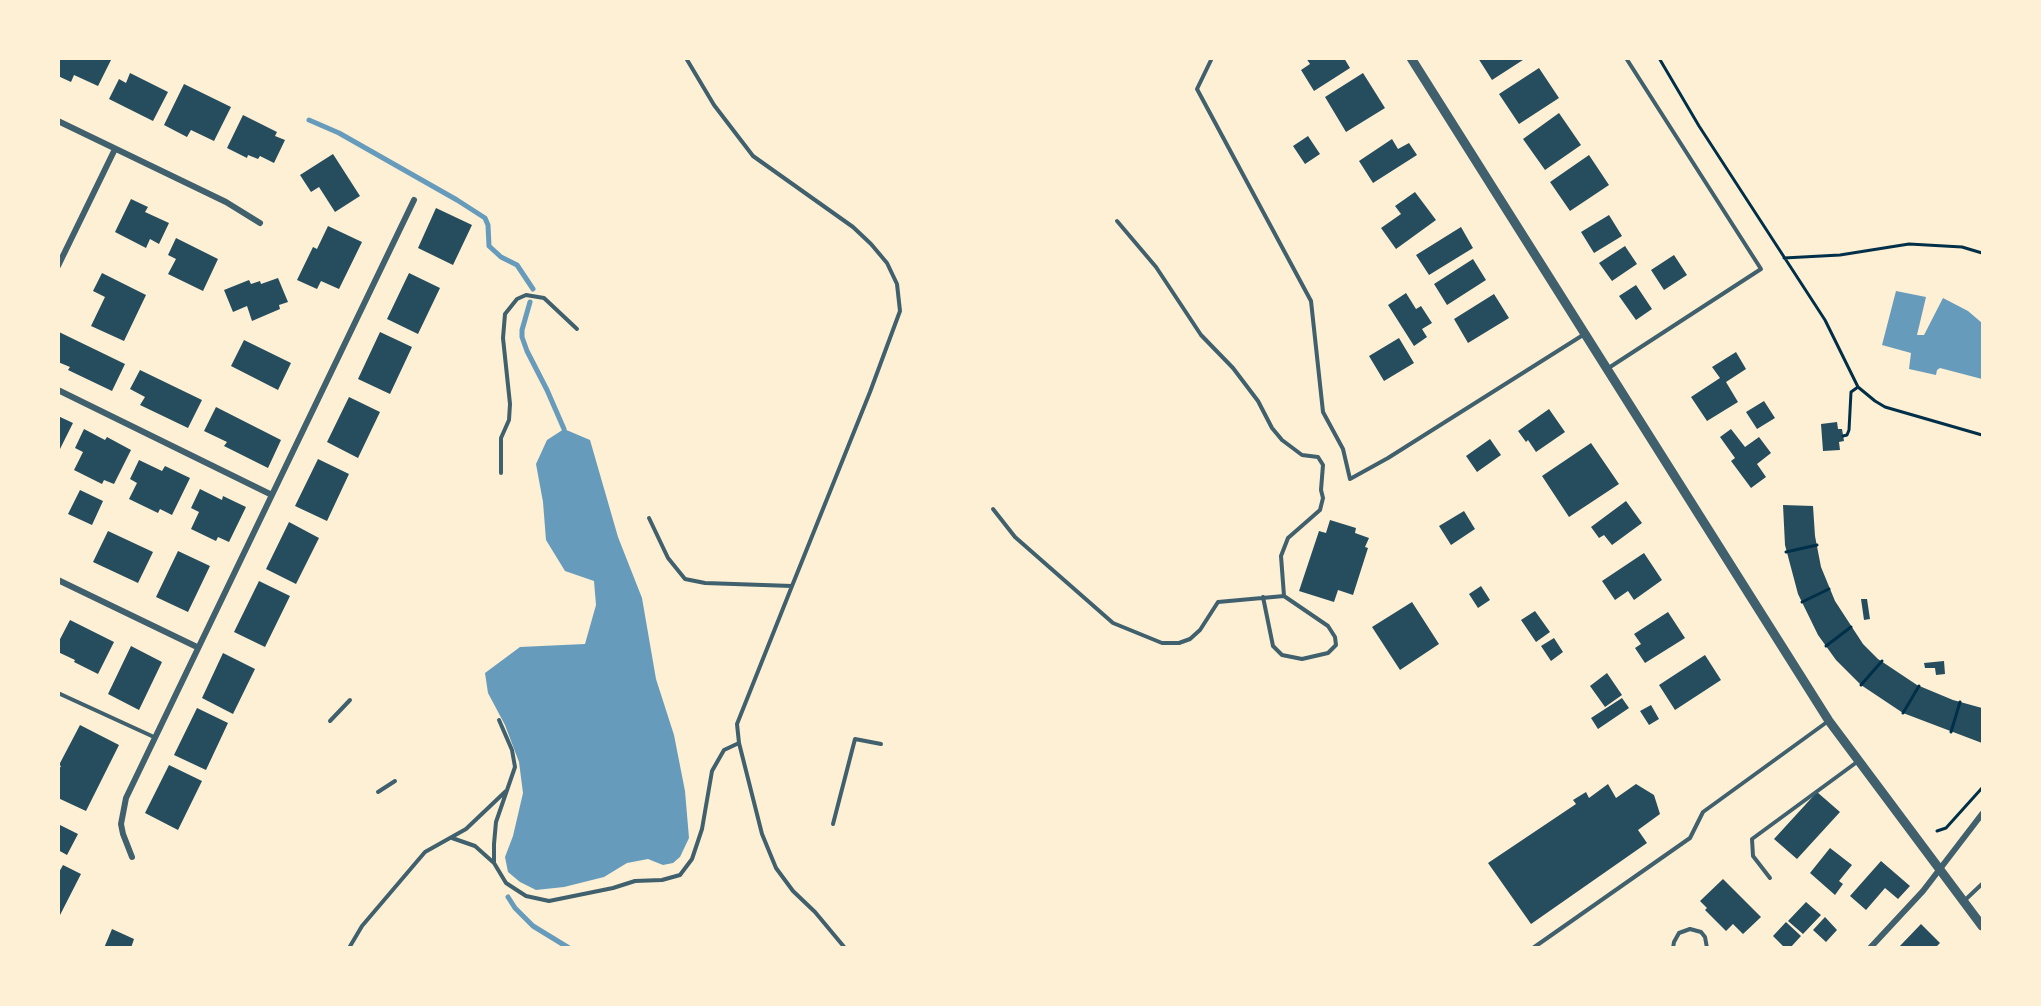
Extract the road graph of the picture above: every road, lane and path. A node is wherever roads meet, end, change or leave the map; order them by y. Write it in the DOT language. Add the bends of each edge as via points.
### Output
graph roads {
  1 [pos="686,58"];
  2 [pos="1212,58"];
  3 [pos="1411,58"];
  4 [pos="1626,58"];
  5 [pos="1659,58"];
  6 [pos="58,121"];
  7 [pos="115,148"];
  8 [pos="414,200"];
  9 [pos="1117,220"];
  10 [pos="260,223"];
  11 [pos="1983,253"];
  12 [pos="1784,258"];
  13 [pos="58,266"];
  14 [pos="577,329"];
  15 [pos="1584,334"];
  16 [pos="1606,369"];
  17 [pos="1858,387"];
  18 [pos="58,390"];
  19 [pos="1983,435"];
  20 [pos="1843,436"];
  21 [pos="501,473"];
  22 [pos="272,495"];
  23 [pos="993,509"];
  24 [pos="649,518"];
  25 [pos="1817,545"];
  26 [pos="1786,552"];
  27 [pos="58,580"];
  28 [pos="792,586"];
  29 [pos="1829,589"];
  30 [pos="1284,596"];
  31 [pos="1263,597"];
  32 [pos="1802,602"];
  33 [pos="1851,627"];
  34 [pos="1826,646"];
  35 [pos="197,647"];
  36 [pos="1881,661"];
  37 [pos="1861,685"];
  38 [pos="1919,686"];
  39 [pos="58,693"];
  40 [pos="350,700"];
  41 [pos="1960,702"];
  42 [pos="1903,713"];
  43 [pos="499,720"];
  44 [pos="1829,721"];
  45 [pos="330,722"];
  46 [pos="1951,732"];
  47 [pos="154,737"];
  48 [pos="739,743"];
  49 [pos="881,744"];
  50 [pos="1857,762"];
  51 [pos="395,781"];
  52 [pos="1983,788"];
  53 [pos="506,791"];
  54 [pos="378,792"];
  55 [pos="1983,814"];
  56 [pos="833,824"];
  57 [pos="1937,831"];
  58 [pos="452,838"];
  59 [pos="132,857"];
  60 [pos="494,863"];
  61 [pos="1939,869"];
  62 [pos="1770,878"];
  63 [pos="1983,884"];
  64 [pos="1964,901"];
  65 [pos="1983,926"];
  66 [pos="349,948"];
  67 [pos="845,948"];
  68 [pos="1533,948"];
  69 [pos="1673,948"];
  70 [pos="1707,948"];
  71 [pos="1870,948"];
  1 -- 28 [label="lane" via="714,105 753,156 853,227 887,263 897,284 900,311 891,338"];
  2 -- 15 [label="lane" via="1197,89 1311,301 1323,412 1343,449 1350,479"];
  3 -- 15 [label="street"];
  4 -- 16 [label="lane" via="1761,269"];
  5 -- 12 [label="path"];
  6 -- 7 [label="street"];
  7 -- 10 [label="street"];
  7 -- 13 [label="street"];
  8 -- 22 [label="street"];
  9 -- 30 [label="lane" via="1156,267 1201,335 1258,401 1282,440 1302,455 1318,457 1323,465 1320,510 1288,538 1281,556"];
  11 -- 12 [label="path" via="1962,247 1909,244 1840,255"];
  12 -- 17 [label="path" via="1825,320"];
  14 -- 21 [label="lane" via="544,298 526,295 517,299 505,314 503,338 510,404 509,420 501,438"];
  15 -- 16 [label="street"];
  16 -- 44 [label="street"];
  17 -- 19 [label="path" via="1885,407"];
  17 -- 20 [label="path" via="1851,392 1849,430"];
  18 -- 22 [label="street"];
  22 -- 35 [label="street"];
  23 -- 31 [label="lane" via="1015,537 1113,622 1162,643 1190,639 1218,602"];
  24 -- 28 [label="lane" via="668,558 685,579"];
  25 -- 26 [label="path"];
  27 -- 35 [label="street"];
  28 -- 48 [label="lane" via="737,724"];
  29 -- 32 [label="path"];
  30 -- 31 [label="lane"];
  30 -- 31 [label="lane" via="1328,626 1336,645 1328,653 1302,659 1282,656 1273,646"];
  33 -- 34 [label="path"];
  35 -- 47 [label="street"];
  36 -- 37 [label="path"];
  38 -- 42 [label="path"];
  39 -- 47 [label="lane"];
  40 -- 45 [label="lane"];
  41 -- 46 [label="path"];
  43 -- 53 [label="lane" via="515,767"];
  44 -- 50 [label="street"];
  44 -- 68 [label="lane" via="1702,812 1690,838"];
  47 -- 59 [label="street" via="123,807 123,834"];
  48 -- 60 [label="lane" via="724,750 712,771 702,829 692,859 680,875 635,880 549,901 526,896 506,883"];
  48 -- 67 [label="lane" via="762,834 776,868"];
  49 -- 56 [label="lane" via="855,739"];
  50 -- 61 [label="street"];
  50 -- 62 [label="lane" via="1752,838 1753,856"];
  51 -- 54 [label="lane"];
  52 -- 57 [label="path" via="1946,828"];
  53 -- 58 [label="lane"];
  53 -- 60 [label="lane" via="496,822"];
  55 -- 61 [label="street"];
  58 -- 60 [label="lane" via="475,846"];
  58 -- 66 [label="lane" via="424,852 362,926"];
  61 -- 64 [label="street"];
  61 -- 71 [label="street"];
  63 -- 64 [label="lane"];
  64 -- 65 [label="street"];
  69 -- 70 [label="lane" via="1679,933 1690,929 1701,932"];
}
